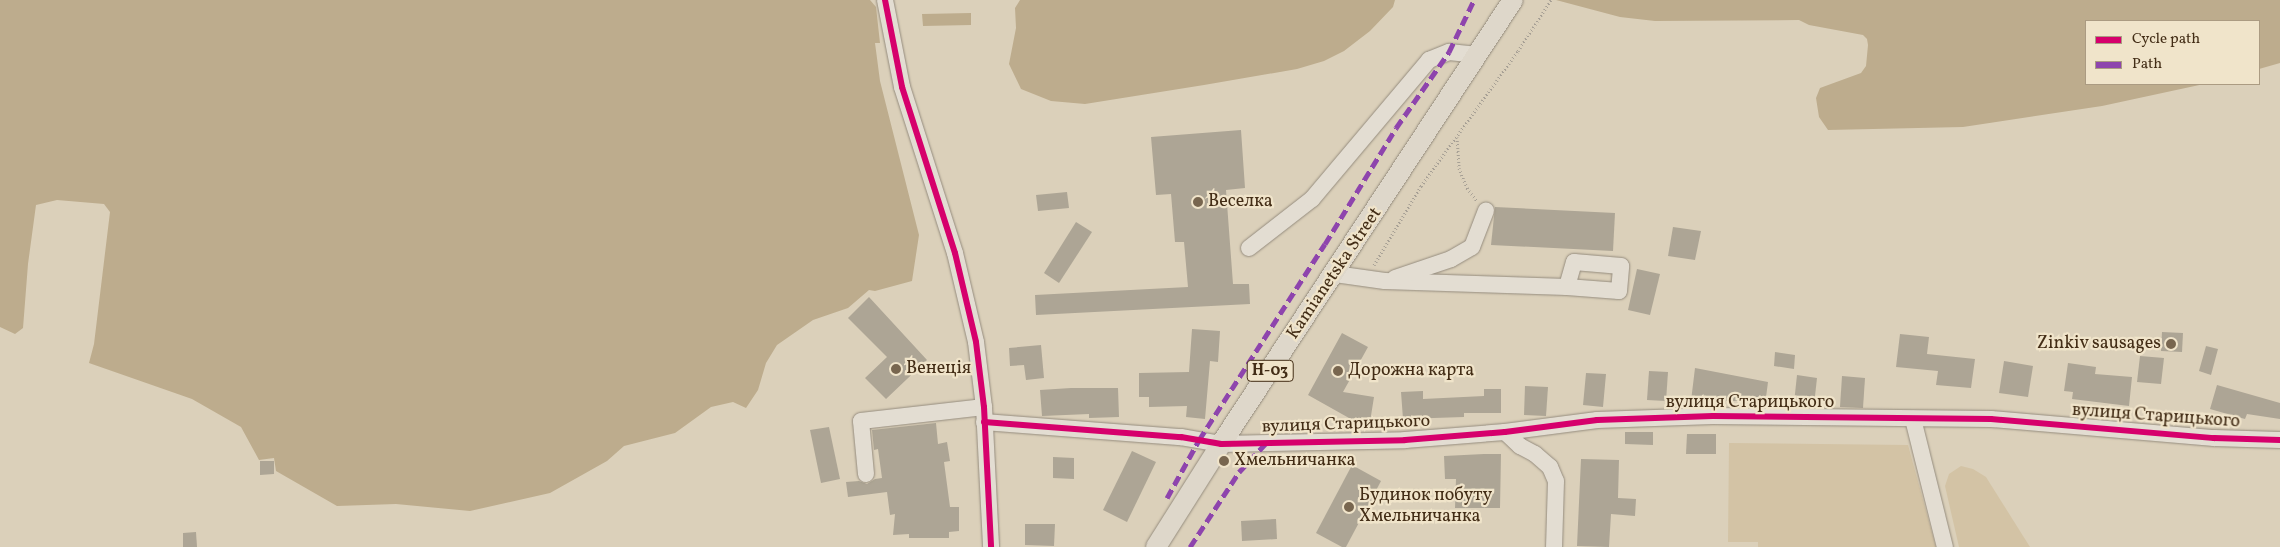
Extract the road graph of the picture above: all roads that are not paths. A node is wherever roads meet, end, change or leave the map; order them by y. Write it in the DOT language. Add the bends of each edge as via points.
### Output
graph roads {
  1 [pos="885,0"];
  2 [pos="1513,0"];
  3 [pos="1478,55"];
  4 [pos="1486,211"];
  5 [pos="1250,248"];
  6 [pos="1335,274"];
  7 [pos="1386,281"];
  8 [pos="1568,287"];
  9 [pos="984,414"];
  10 [pos="1913,419"];
  11 [pos="1505,432"];
  12 [pos="2280,440"];
  13 [pos="1221,444"];
  14 [pos="866,474"];
  15 [pos="991,547"];
  16 [pos="1156,547"];
  17 [pos="1554,547"];
  18 [pos="1945,547"];
  1 -- 9 [label="street" via="902,87 955,253 976,342"];
  2 -- 3 [label="main road, Kamianetska Street / Н-03"];
  3 -- 5 [label="street" via="1443,53 1429,60 1312,199"];
  3 -- 6 [label="main road, Kamianetska Street / Н-03"];
  4 -- 7 [label="street" via="1472,247 1451,259"];
  6 -- 7 [label="street"];
  6 -- 13 [label="main road, Kamianetska Street / Н-03"];
  7 -- 8 [label="street"];
  8 -- 8 [label="street" via="1619,291 1621,266 1574,262"];
  9 -- 13 [label="street, вулиця Старицького"];
  9 -- 14 [label="street, вулиця Старицького" via="861,421"];
  9 -- 15 [label="street"];
  10 -- 11 [label="street, вулиця Старицького" via="1703,416 1597,420"];
  10 -- 12 [label="street, вулиця Старицького" via="1991,419 2214,438"];
  10 -- 18 [label="street"];
  11 -- 13 [label="street, вулиця Старицького" via="1405,440"];
  11 -- 17 [label="street" via="1550,467 1556,481"];
  13 -- 16 [label="main road, Kamianetska Street / Н-03"];
}
